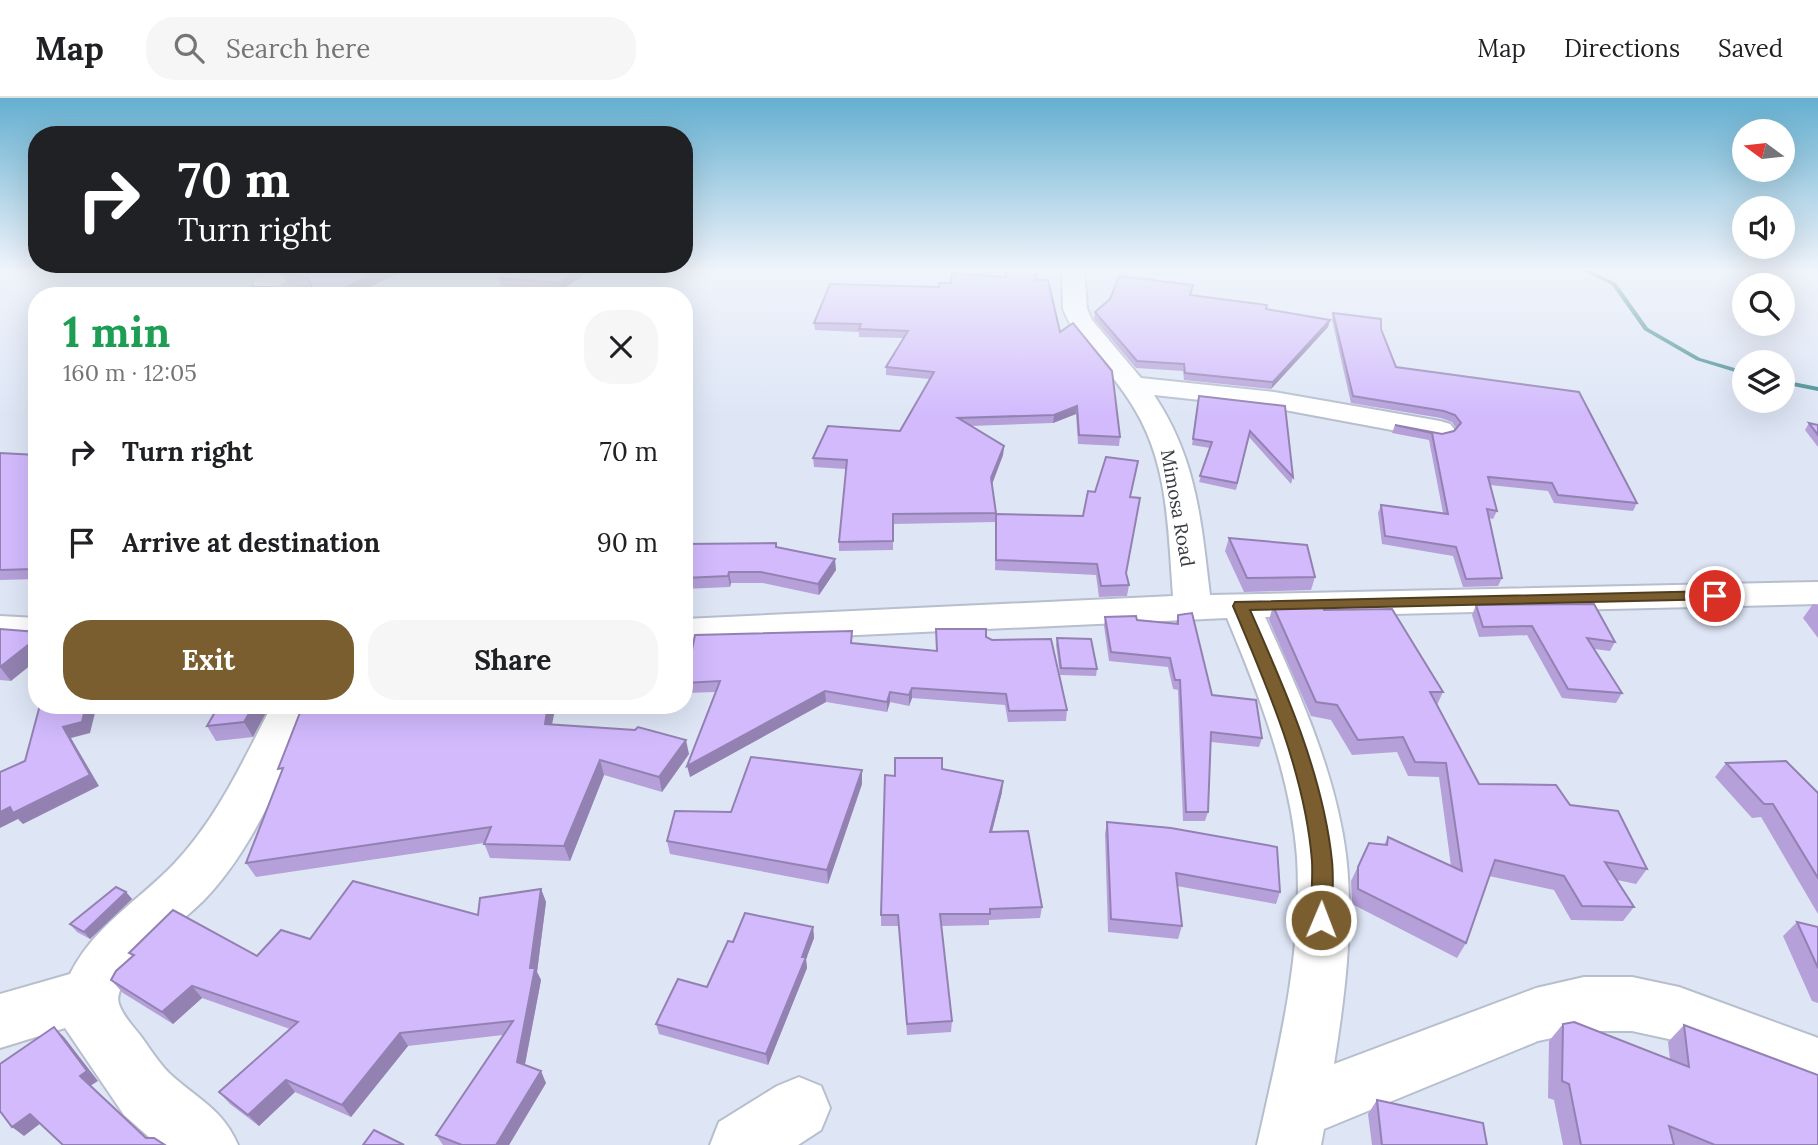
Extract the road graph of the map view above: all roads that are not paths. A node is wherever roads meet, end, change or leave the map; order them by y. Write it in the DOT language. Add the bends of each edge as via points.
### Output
graph roads {
  1 [pos="1080,319"];
  2 [pos="1134,385"];
  3 [pos="1440,430"];
  4 [pos="1818,593"];
  5 [pos="1217,606"];
  6 [pos="0,628"];
  7 [pos="28,630"];
  8 [pos="693,631"];
  9 [pos="288,714"];
  10 [pos="88,995"];
  11 [pos="0,1021"];
  12 [pos="1818,1067"];
  13 [pos="799,1108"];
  14 [pos="1292,1127"];
  15 [pos="206,1145"];
  16 [pos="742,1145"];
  1 -- 2 [label="street, Mimosa Road"];
  2 -- 3 [label="street" via="1274,400"];
  2 -- 5 [label="street, Mimosa Road" via="1169,446"];
  4 -- 5 [label="street"];
  5 -- 8 [label="street"];
  5 -- 14 [label="street, Mimosa Road" via="1283,705 1315,818 1322,862 1311,1032"];
  6 -- 7 [label="street"];
  9 -- 10 [label="street" via="234,820 191,880 129,937"];
  10 -- 11 [label="street"];
  10 -- 15 [label="street" via="87,1012 96,1018 146,1093"];
  12 -- 14 [label="street" via="1679,1014 1632,1004 1584,1004 1536,1015"];
  13 -- 16 [label="street"];
}
